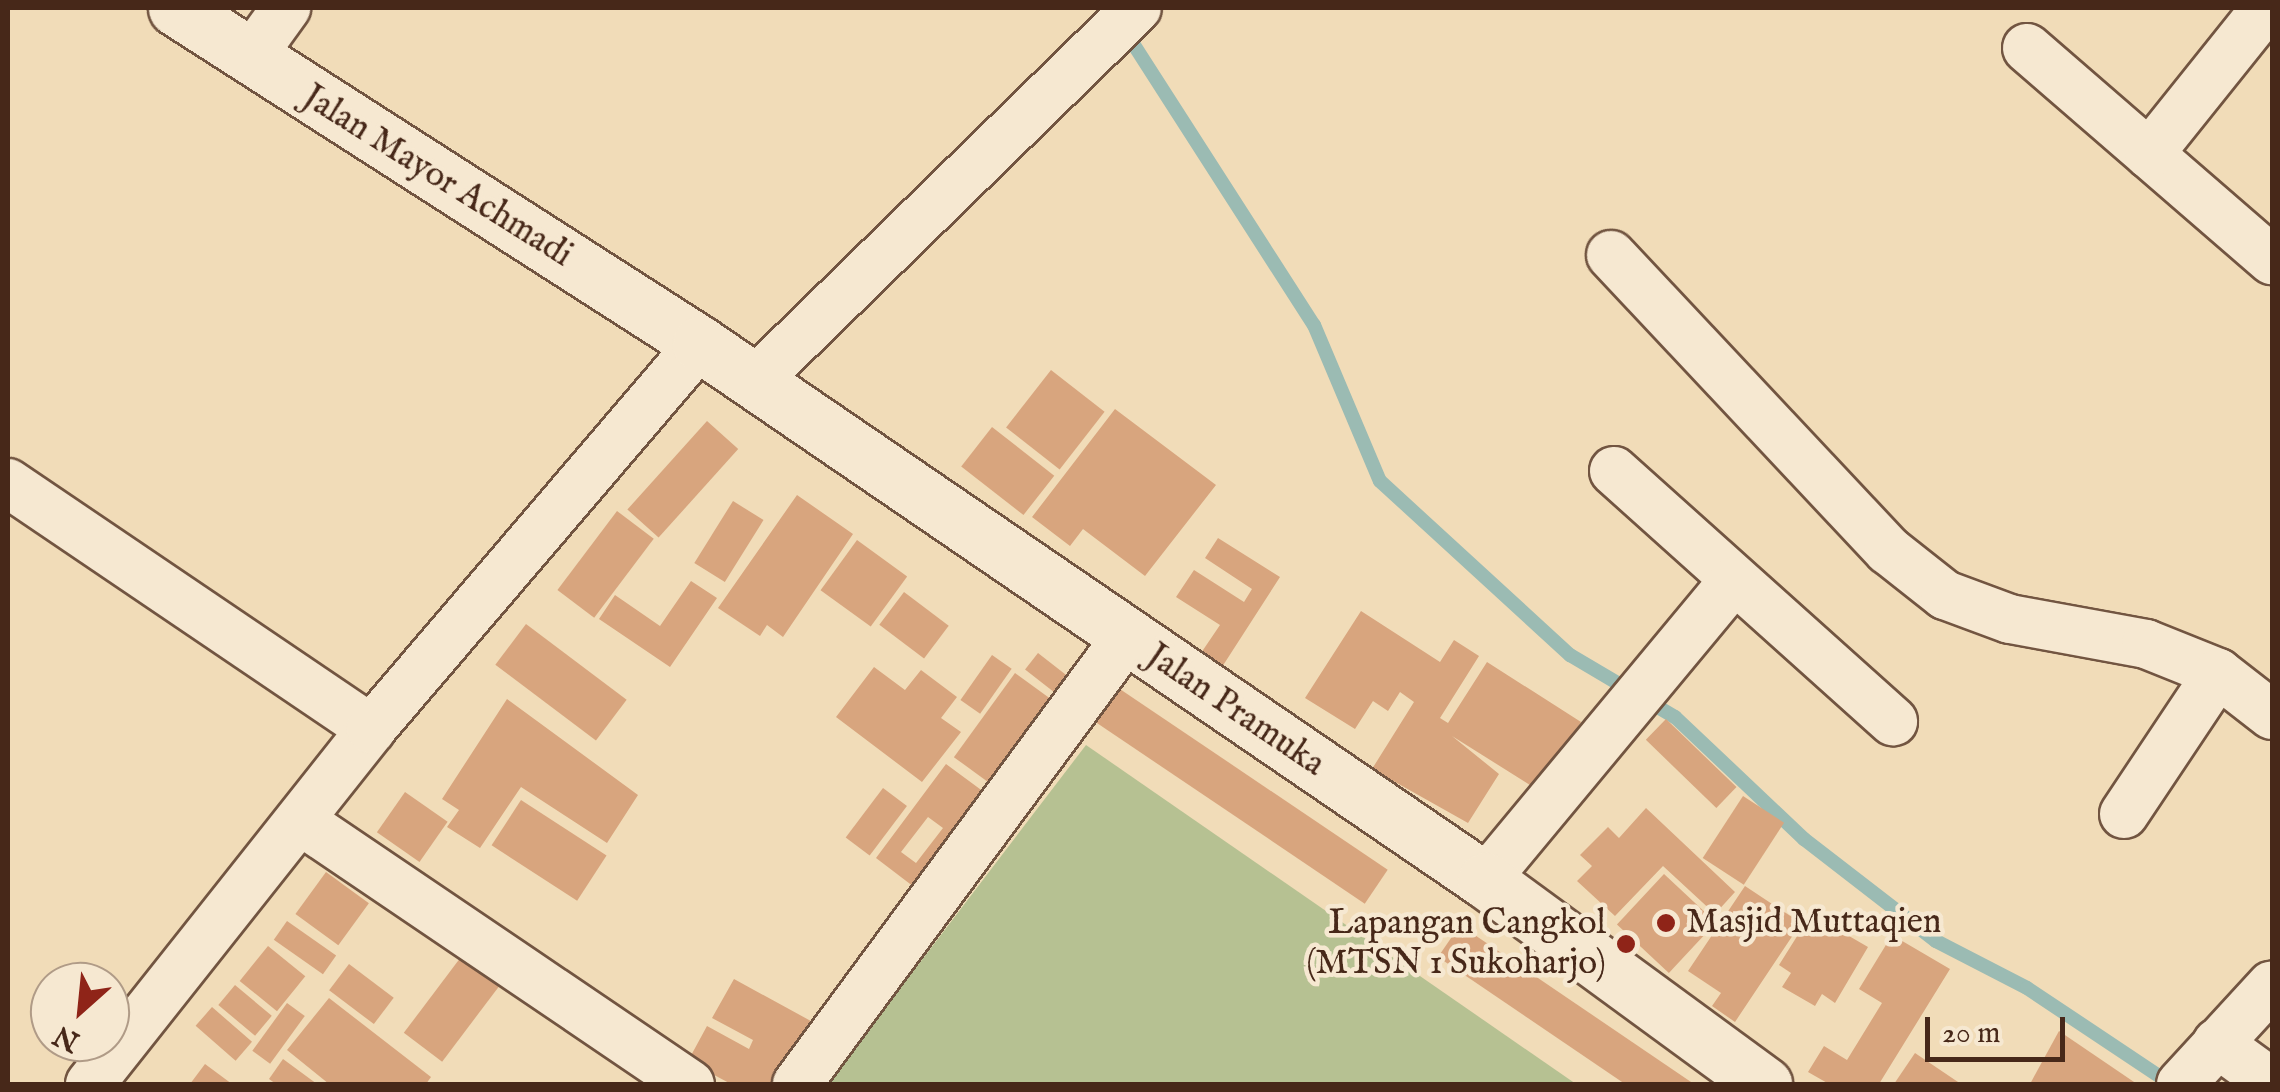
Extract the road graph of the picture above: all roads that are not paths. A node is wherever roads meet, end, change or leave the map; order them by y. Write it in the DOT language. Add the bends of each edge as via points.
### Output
graph roads {
  1 [pos="176,8"];
  2 [pos="286,8"];
  3 [pos="2266,8"];
  4 [pos="1121,24"];
  5 [pos="2027,48"];
  6 [pos="250,58"];
  7 [pos="2149,154"];
  8 [pos="1611,255"];
  9 [pos="2272,260"];
  10 [pos="700,344"];
  11 [pos="754,382"];
  12 [pos="1614,470"];
  13 [pos="8,484"];
  14 [pos="1733,581"];
  15 [pos="1126,638"];
  16 [pos="2218,673"];
  17 [pos="2272,715"];
  18 [pos="1893,721"];
  19 [pos="371,729"];
  20 [pos="2124,814"];
  21 [pos="304,824"];
  22 [pos="1485,880"];
  23 [pos="2272,985"];
  24 [pos="2216,1043"];
  25 [pos="675,1081"];
  26 [pos="2272,1083"];
  27 [pos="90,1084"];
  28 [pos="797,1084"];
  29 [pos="1764,1084"];
  30 [pos="2182,1084"];
  1 -- 6 [label="main road, Jalan Mayor Achmadi"];
  2 -- 6 [label="street"];
  3 -- 7 [label="street"];
  4 -- 11 [label="street"];
  5 -- 7 [label="street"];
  6 -- 10 [label="main road, Jalan Mayor Achmadi"];
  7 -- 9 [label="street"];
  8 -- 16 [label="street" via="1888,550 1945,595 2010,619 2146,644"];
  10 -- 11 [label="main road, Jalan Pramuka"];
  10 -- 19 [label="street"];
  11 -- 15 [label="main road, Jalan Pramuka"];
  12 -- 14 [label="street"];
  13 -- 19 [label="street"];
  14 -- 18 [label="street"];
  14 -- 22 [label="street"];
  15 -- 22 [label="main road, Jalan Pramuka"];
  15 -- 28 [label="street"];
  16 -- 17 [label="street"];
  16 -- 20 [label="street"];
  19 -- 21 [label="street"];
  21 -- 25 [label="street"];
  21 -- 27 [label="street"];
  22 -- 29 [label="main road, Jalan Pramuka"];
  23 -- 24 [label="street"];
  24 -- 26 [label="street"];
  24 -- 30 [label="street"];
}
